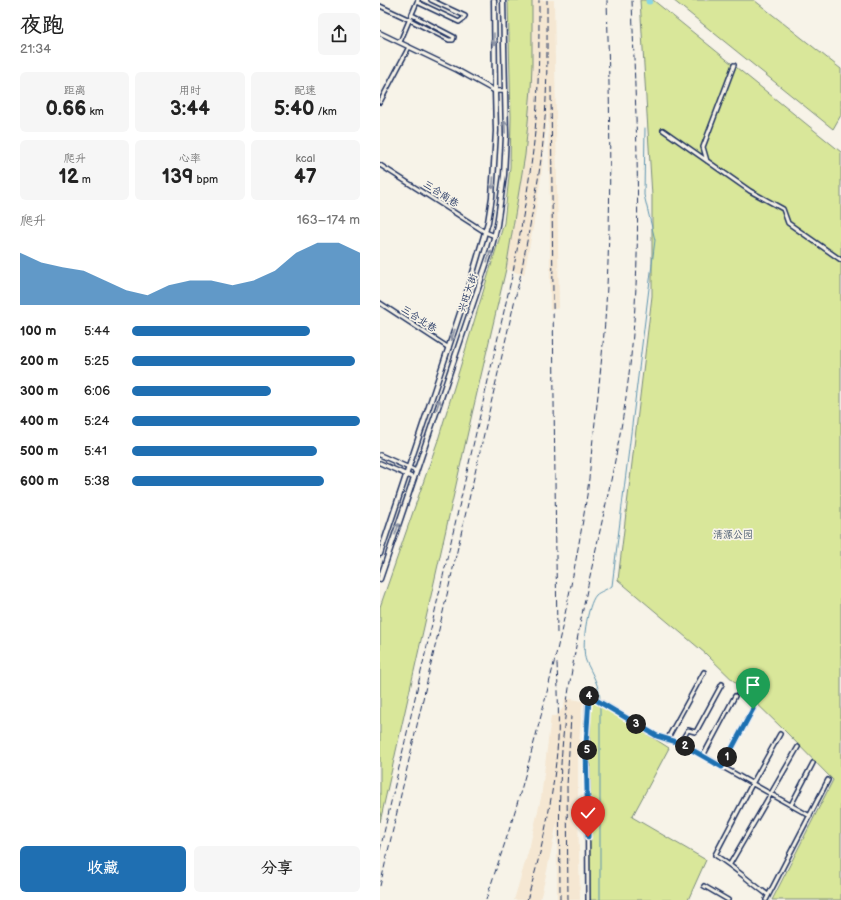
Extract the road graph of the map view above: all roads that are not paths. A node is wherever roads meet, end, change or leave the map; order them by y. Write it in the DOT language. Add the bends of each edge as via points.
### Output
graph roads {
  1 [pos="431,0"];
  2 [pos="494,0"];
  3 [pos="503,0"];
  4 [pos="418,1"];
  5 [pos="380,6"];
  6 [pos="412,15"];
  7 [pos="410,20"];
  8 [pos="380,33"];
  9 [pos="400,42"];
  10 [pos="409,47"];
  11 [pos="734,65"];
  12 [pos="495,91"];
  13 [pos="504,91"];
  14 [pos="380,102"];
  15 [pos="662,130"];
  16 [pos="707,161"];
  17 [pos="380,165"];
  18 [pos="486,232"];
  19 [pos="494,236"];
  20 [pos="841,260"];
  21 [pos="380,303"];
  22 [pos="448,348"];
  23 [pos="380,455"];
  24 [pos="380,463"];
  25 [pos="408,468"];
  26 [pos="416,471"];
  27 [pos="406,475"];
  28 [pos="414,478"];
  29 [pos="380,554"];
  30 [pos="380,579"];
  31 [pos="704,672"];
  32 [pos="722,684"];
  33 [pos="735,696"];
  34 [pos="753,709"];
  35 [pos="780,734"];
  36 [pos="668,740"];
  37 [pos="680,743"];
  38 [pos="798,747"];
  39 [pos="703,756"];
  40 [pos="813,764"];
  41 [pos="722,767"];
  42 [pos="828,780"];
  43 [pos="752,784"];
  44 [pos="771,794"];
  45 [pos="791,805"];
  46 [pos="810,816"];
  47 [pos="730,864"];
  48 [pos="704,886"];
  49 [pos="768,895"];
  50 [pos="588,900"];
  51 [pos="728,900"];
  52 [pos="766,900"];
  1 -- 4 [label="street" via="465,16 459,22"];
  2 -- 12 [label="main road, 兴旺大街, one-way"];
  3 -- 13 [label="main road, 兴旺大街"];
  4 -- 6 [label="street"];
  5 -- 7 [label="street"];
  6 -- 7 [label="street"];
  6 -- 7 [label="street" via="454,36 449,40"];
  7 -- 9 [label="street"];
  8 -- 9 [label="street"];
  9 -- 10 [label="street"];
  10 -- 12 [label="street"];
  10 -- 14 [label="street"];
  11 -- 16 [label="street" via="703,147"];
  12 -- 13 [label="street"];
  12 -- 18 [label="main road, 兴旺大街, one-way" via="494,172"];
  19 -- 13 [label="main road, 兴旺大街, one-way" via="504,175"];
  15 -- 16 [label="street"];
  16 -- 20 [label="street" via="759,197 783,209 788,223"];
  17 -- 18 [label="street, 三合南巷"];
  18 -- 19 [label="street, 三合南巷"];
  18 -- 22 [label="main road, 兴旺大街, one-way"];
  26 -- 19 [label="main road, 兴旺大街, one-way"];
  21 -- 22 [label="street, 三合北巷"];
  22 -- 25 [label="main road, 兴旺大街"];
  23 -- 25 [label="street"];
  24 -- 27 [label="street"];
  25 -- 26 [label="street"];
  25 -- 27 [label="main road, 兴旺大街"];
  26 -- 28 [label="main road, 兴旺大街"];
  27 -- 28 [label="street"];
  27 -- 29 [label="main road, 兴旺大街"];
  30 -- 28 [label="main road, 兴旺大街, one-way"];
  31 -- 36 [label="street"];
  32 -- 37 [label="street" via="697,730 688,730"];
  33 -- 39 [label="street"];
  34 -- 41 [label="street"];
  35 -- 43 [label="street"];
  36 -- 37 [label="street"];
  36 -- 50 [label="street" via="589,697 586,745"];
  37 -- 39 [label="street"];
  38 -- 44 [label="street"];
  39 -- 41 [label="street"];
  40 -- 45 [label="street"];
  41 -- 43 [label="street"];
  42 -- 46 [label="street"];
  43 -- 44 [label="street"];
  43 -- 47 [label="street" via="715,855"];
  44 -- 45 [label="street"];
  44 -- 47 [label="street"];
  45 -- 46 [label="street"];
  46 -- 49 [label="street"];
  47 -- 49 [label="street"];
  48 -- 51 [label="street"];
  49 -- 52 [label="street"];
}
